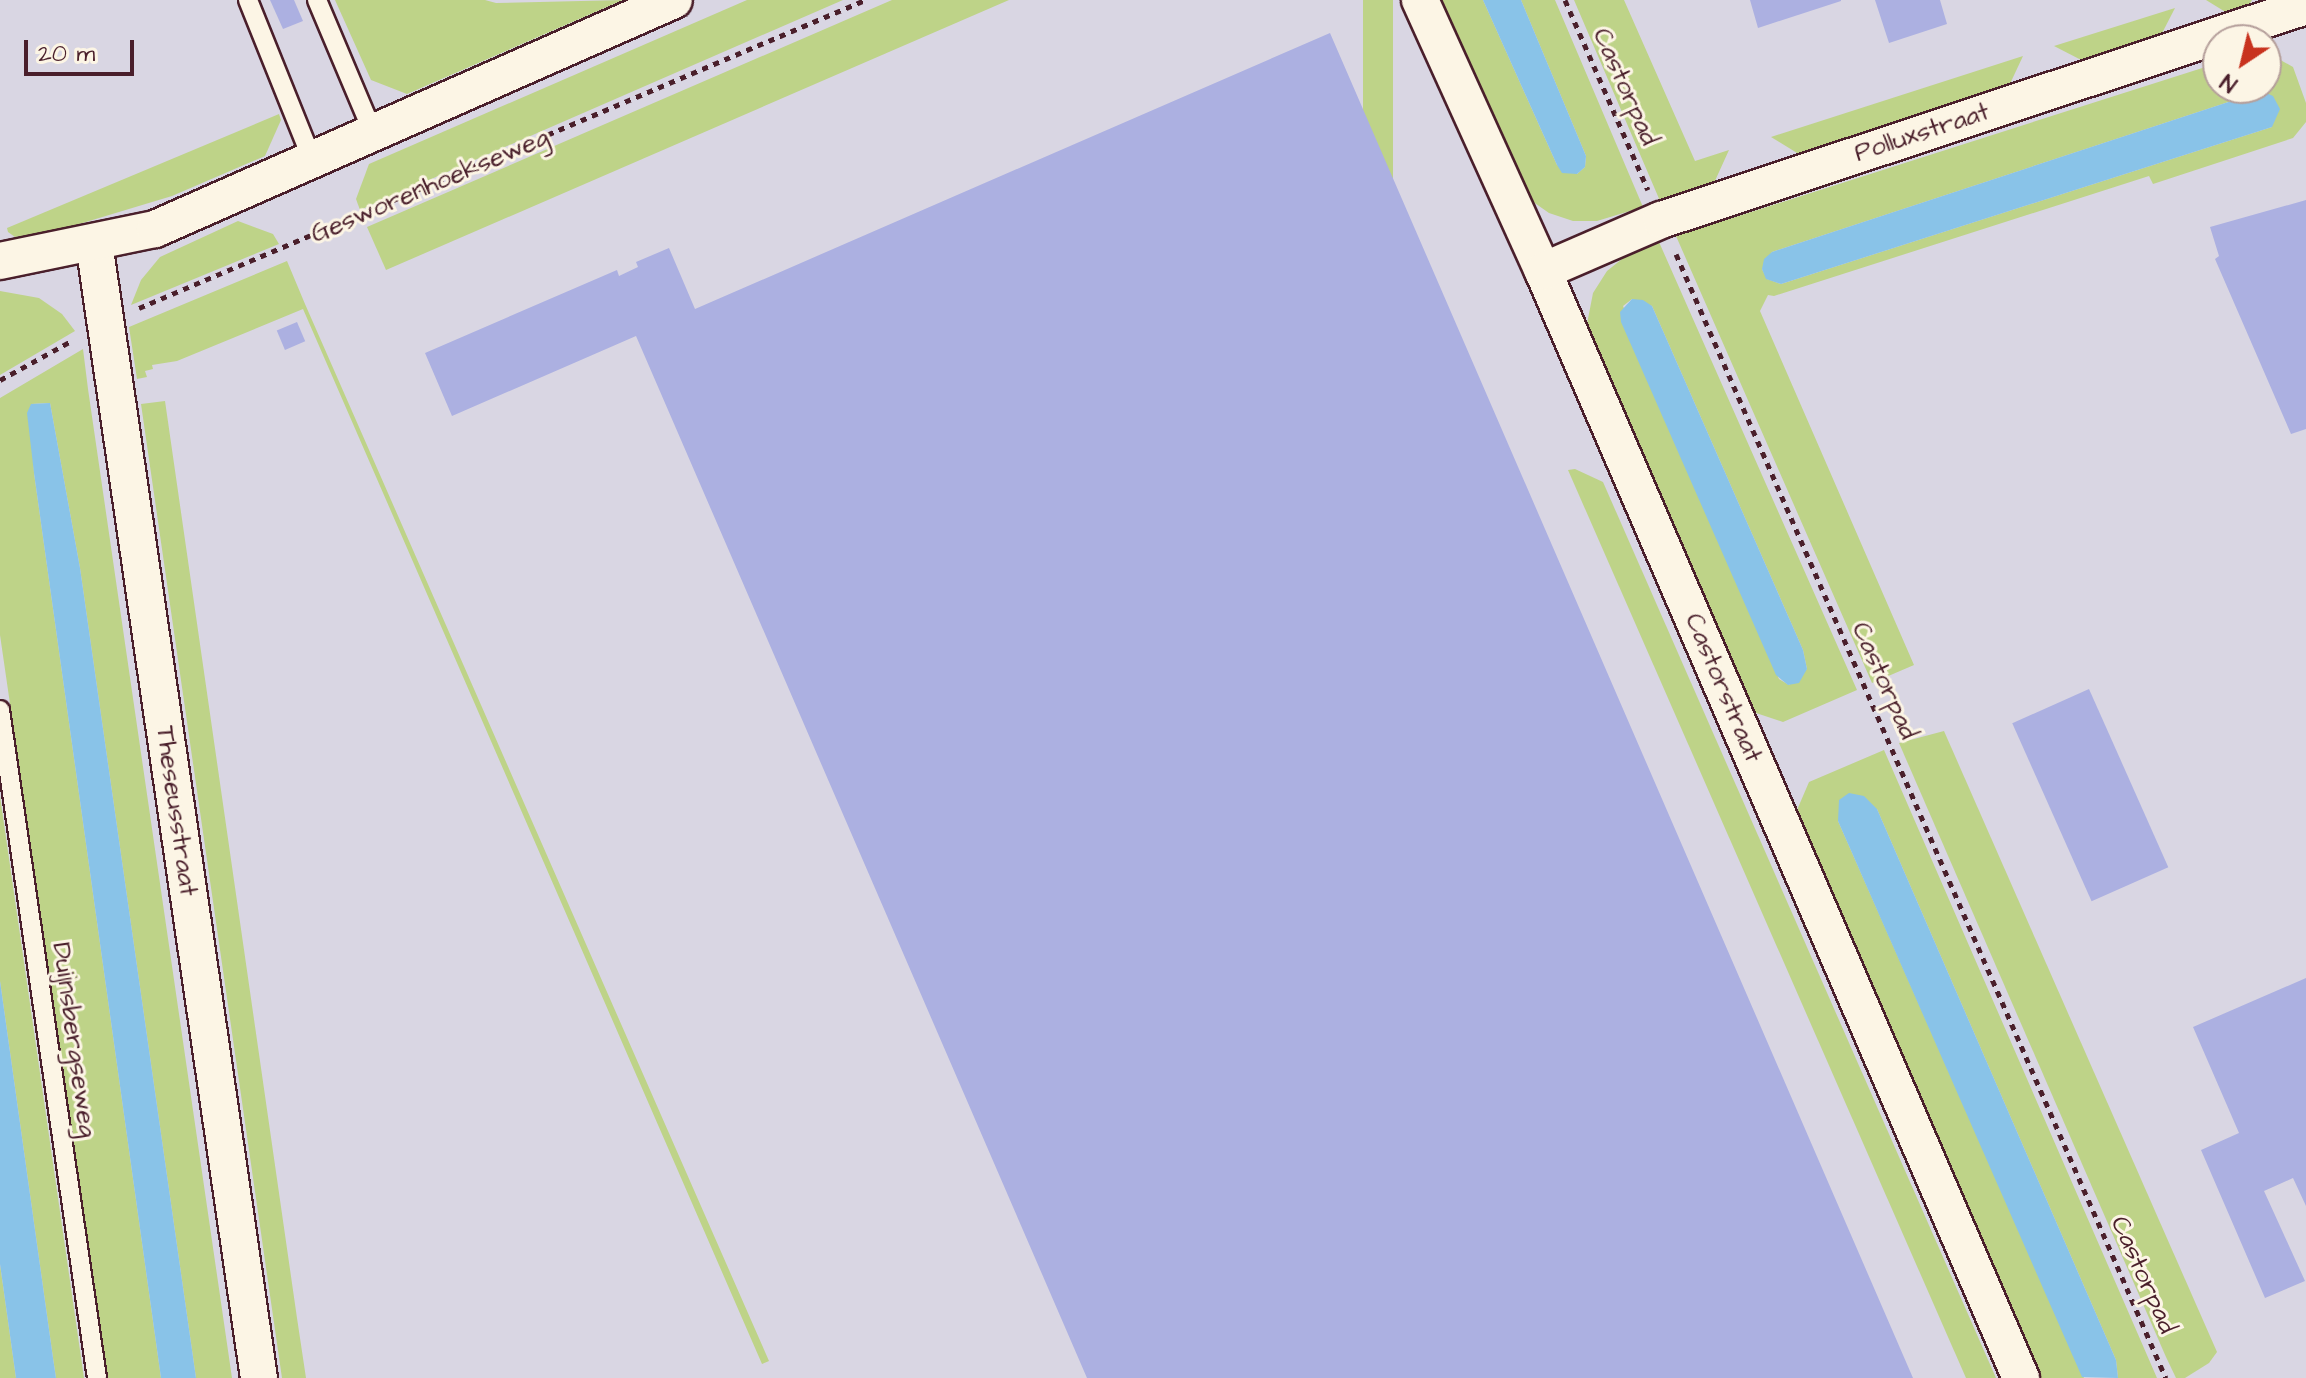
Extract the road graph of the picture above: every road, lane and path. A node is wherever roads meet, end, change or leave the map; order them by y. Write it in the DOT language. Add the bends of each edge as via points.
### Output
graph roads {
  1 [pos="248,0"];
  2 [pos="317,0"];
  3 [pos="674,0"];
  4 [pos="865,0"];
  5 [pos="1420,0"];
  6 [pos="1565,0"];
  7 [pos="2306,6"];
  8 [pos="372,130"];
  9 [pos="312,159"];
  10 [pos="1661,220"];
  11 [pos="94,243"];
  12 [pos="0,261"];
  13 [pos="1543,271"];
  14 [pos="105,323"];
  15 [pos="0,380"];
  16 [pos="0,710"];
  17 [pos="97,1378"];
  18 [pos="259,1378"];
  19 [pos="2021,1378"];
  20 [pos="2166,1378"];
  1 -- 9 [label="lane"];
  2 -- 8 [label="lane"];
  3 -- 8 [label="street"];
  4 -- 14 [label="path, Gesworenhoekseweg"];
  5 -- 13 [label="street, Castorstraat"];
  6 -- 10 [label="path, Castorpad"];
  7 -- 10 [label="street, Polluxstraat"];
  8 -- 9 [label="street"];
  9 -- 11 [label="street" via="155,229"];
  10 -- 13 [label="street, Polluxstraat"];
  10 -- 20 [label="path, Castorpad"];
  11 -- 12 [label="street"];
  11 -- 14 [label="street, Theseusstraat"];
  13 -- 19 [label="street, Castorstraat"];
  14 -- 15 [label="path, Gesworenhoekseweg"];
  14 -- 18 [label="street, Theseusstraat"];
  16 -- 17 [label="lane, Duijnsbergseweg"];
}
